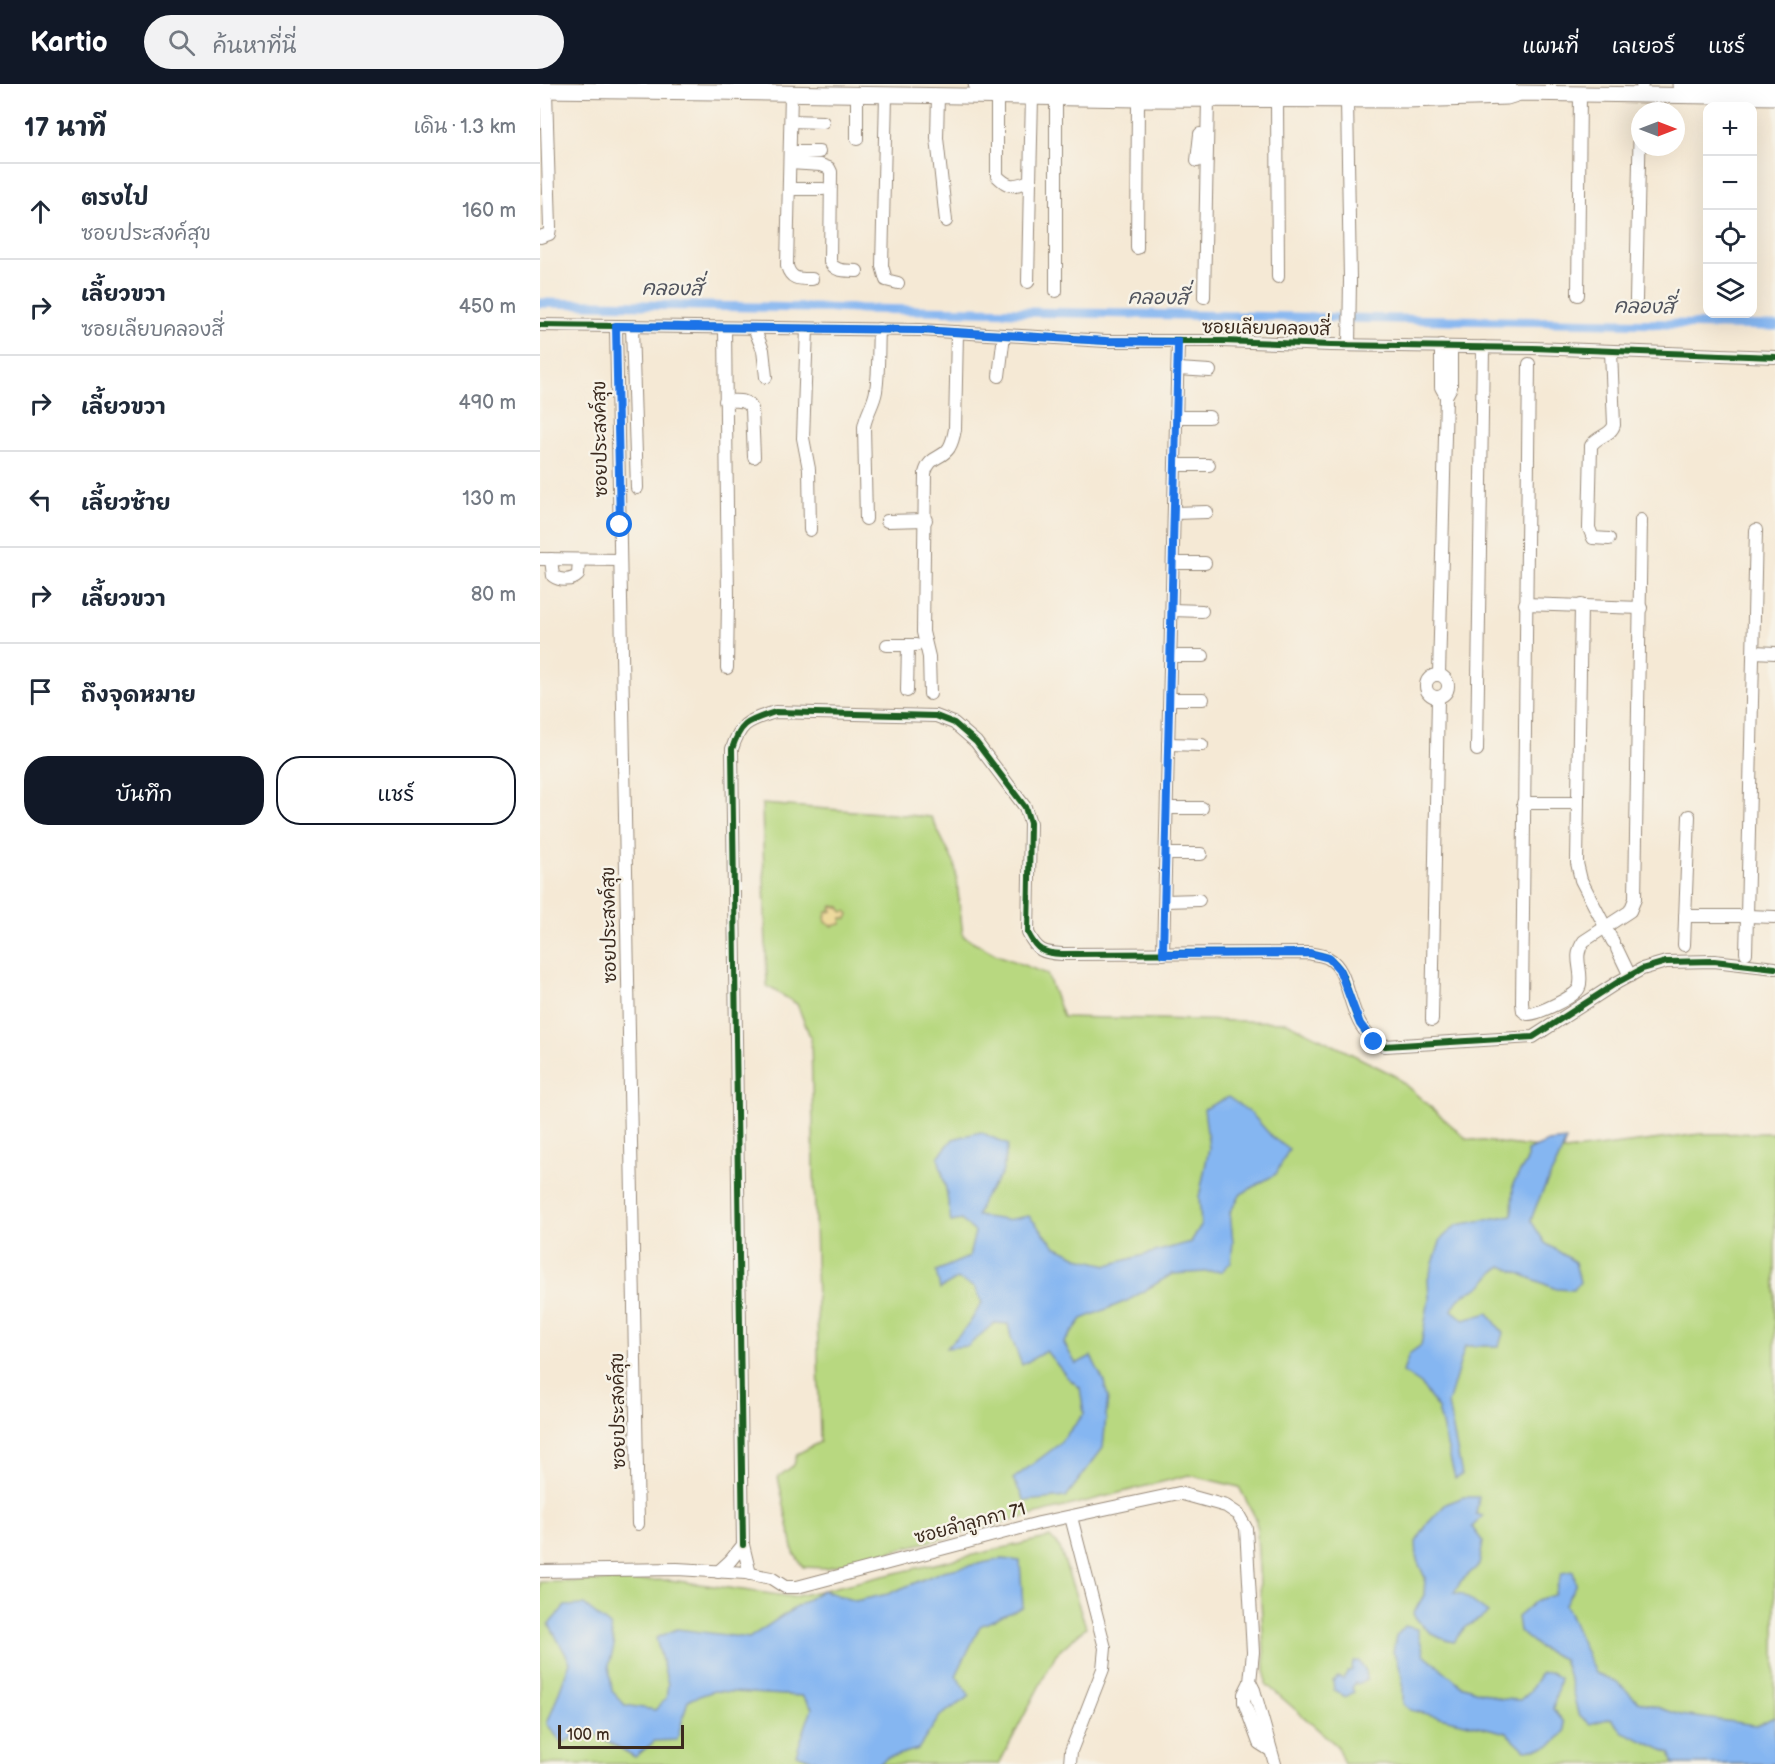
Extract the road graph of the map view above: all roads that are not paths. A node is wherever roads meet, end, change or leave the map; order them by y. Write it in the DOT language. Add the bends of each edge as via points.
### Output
graph roads {
  1 [pos="976,84"];
  2 [pos="983,84"];
  3 [pos="1509,84"];
  4 [pos="1515,84"];
  5 [pos="1523,84"];
  6 [pos="1072,85"];
  7 [pos="1418,86"];
  8 [pos="1775,86"];
  9 [pos="1580,87"];
  10 [pos="1034,88"];
  11 [pos="1641,88"];
  12 [pos="1137,90"];
  13 [pos="1278,90"];
  14 [pos="1347,90"];
  15 [pos="543,91"];
  16 [pos="945,91"];
  17 [pos="1207,92"];
  18 [pos="791,93"];
  19 [pos="1714,93"];
  20 [pos="857,94"];
  21 [pos="886,94"];
  22 [pos="997,97"];
  23 [pos="1056,97"];
  24 [pos="1775,97"];
  25 [pos="1730,102"];
  26 [pos="791,120"];
  27 [pos="823,122"];
  28 [pos="856,139"];
  29 [pos="819,152"];
  30 [pos="1639,156"];
  31 [pos="790,157"];
  32 [pos="1197,161"];
  33 [pos="1030,181"];
  34 [pos="790,189"];
  35 [pos="823,189"];
  36 [pos="946,221"];
  37 [pos="540,237"];
  38 [pos="1137,248"];
  39 [pos="857,271"];
  40 [pos="1278,277"];
  41 [pos="812,279"];
  42 [pos="1028,282"];
  43 [pos="898,283"];
  44 [pos="1056,291"];
  45 [pos="1578,295"];
  46 [pos="1204,297"];
  47 [pos="1636,300"];
  48 [pos="540,325"];
  49 [pos="616,326"];
  50 [pos="632,327"];
  51 [pos="724,328"];
  52 [pos="754,328"];
  53 [pos="807,328"];
  54 [pos="879,329"];
  55 [pos="957,332"];
  56 [pos="1004,335"];
  57 [pos="1349,340"];
  58 [pos="1178,342"];
  59 [pos="1446,347"];
  60 [pos="1483,347"];
  61 [pos="1611,351"];
  62 [pos="1775,357"];
  63 [pos="1529,364"];
  64 [pos="1178,369"];
  65 [pos="1210,371"];
  66 [pos="999,376"];
  67 [pos="766,377"];
  68 [pos="725,401"];
  69 [pos="1176,417"];
  70 [pos="1209,417"];
  71 [pos="754,457"];
  72 [pos="1175,465"];
  73 [pos="1209,465"];
  74 [pos="637,488"];
  75 [pos="1207,512"];
  76 [pos="1174,513"];
  77 [pos="866,519"];
  78 [pos="926,520"];
  79 [pos="1641,520"];
  80 [pos="887,521"];
  81 [pos="810,530"];
  82 [pos="1756,531"];
  83 [pos="1609,539"];
  84 [pos="545,560"];
  85 [pos="579,560"];
  86 [pos="620,560"];
  87 [pos="1173,563"];
  88 [pos="1205,563"];
  89 [pos="1525,604"];
  90 [pos="1581,605"];
  91 [pos="1641,608"];
  92 [pos="1172,610"];
  93 [pos="1202,612"];
  94 [pos="887,645"];
  95 [pos="908,645"];
  96 [pos="925,645"];
  97 [pos="1754,652"];
  98 [pos="1775,653"];
  99 [pos="1170,656"];
  100 [pos="1203,656"];
  101 [pos="727,668"];
  102 [pos="907,691"];
  103 [pos="930,694"];
  104 [pos="1170,699"];
  105 [pos="1203,699"];
  106 [pos="1168,744"];
  107 [pos="1202,745"];
  108 [pos="1477,750"];
  109 [pos="1523,803"];
  110 [pos="1577,803"];
  111 [pos="1167,808"];
  112 [pos="1202,808"];
  113 [pos="1689,816"];
  114 [pos="1166,854"];
  115 [pos="1202,854"];
  116 [pos="1199,900"];
  117 [pos="1165,901"];
  118 [pos="1685,916"];
  119 [pos="1747,916"];
  120 [pos="1775,917"];
  121 [pos="1606,927"];
  122 [pos="1684,945"];
  123 [pos="1746,953"];
  124 [pos="1163,954"];
  125 [pos="1775,968"];
  126 [pos="1630,976"];
  127 [pos="1432,1020"];
  128 [pos="1071,1517"];
  129 [pos="638,1524"];
  130 [pos="743,1545"];
  131 [pos="540,1571"];
  132 [pos="718,1572"];
  133 [pos="750,1574"];
  134 [pos="1070,1764"];
  135 [pos="1275,1764"];
  1 -- 2 [label="main road"];
  2 -- 10 [label="main road"];
  3 -- 7 [label="main road"];
  4 -- 5 [label="main road"];
  5 -- 9 [label="main road"];
  6 -- 10 [label="main road"];
  6 -- 12 [label="main road"];
  7 -- 14 [label="main road"];
  8 -- 19 [label="main road"];
  9 -- 11 [label="main road"];
  9 -- 14 [label="main road" via="1508,97 1418,100"];
  9 -- 45 [label="street"];
  10 -- 22 [label="main road"];
  10 -- 23 [label="main road"];
  10 -- 33 [label="street"];
  11 -- 19 [label="main road"];
  12 -- 17 [label="main road"];
  12 -- 23 [label="main road"];
  12 -- 38 [label="street"];
  13 -- 14 [label="main road"];
  13 -- 17 [label="main road"];
  13 -- 40 [label="street"];
  14 -- 57 [label="street"];
  15 -- 18 [label="main road"];
  15 -- 37 [label="street" via="550,228 549,234"];
  16 -- 21 [label="main road"];
  16 -- 22 [label="main road"];
  16 -- 36 [label="street" via="937,138"];
  17 -- 32 [label="street"];
  17 -- 46 [label="street"];
  18 -- 20 [label="main road"];
  18 -- 26 [label="street"];
  19 -- 25 [label="main road"];
  20 -- 21 [label="main road"];
  20 -- 28 [label="street"];
  21 -- 43 [label="street" via="882,266 886,280"];
  22 -- 33 [label="street" via="997,176 1005,184 1015,186"];
  23 -- 44 [label="street"];
  24 -- 25 [label="main road"];
  26 -- 27 [label="street"];
  26 -- 31 [label="street"];
  29 -- 31 [label="street"];
  30 -- 47 [label="street"];
  31 -- 34 [label="street"];
  31 -- 39 [label="street" via="829,168 830,262 839,270"];
  33 -- 42 [label="street"];
  34 -- 35 [label="street"];
  34 -- 41 [label="street" via="788,266 795,278"];
  48 -- 49 [label="street, ซอยเลียบคลองสี่"];
  49 -- 50 [label="street, ซอยเลียบคลองสี่"];
  49 -- 86 [label="street, ซอยประสงค์สุข"];
  50 -- 51 [label="street, ซอยเลียบคลองสี่"];
  50 -- 74 [label="street"];
  51 -- 52 [label="street, ซอยเลียบคลองสี่"];
  51 -- 68 [label="street"];
  52 -- 53 [label="street, ซอยเลียบคลองสี่"];
  52 -- 67 [label="street" via="763,350"];
  53 -- 54 [label="street, ซอยเลียบคลองสี่"];
  53 -- 81 [label="street" via="803,438 809,469"];
  54 -- 55 [label="street, ซอยเลียบคลองสี่"];
  54 -- 77 [label="street" via="876,390 864,427"];
  55 -- 56 [label="street, ซอยเลียบคลองสี่"];
  55 -- 78 [label="street" via="955,429 948,449 927,465"];
  56 -- 58 [label="street, ซอยเลียบคลองสี่"];
  56 -- 66 [label="street"];
  57 -- 58 [label="street, ซอยเลียบคลองสี่"];
  57 -- 59 [label="street, ซอยเลียบคลองสี่"];
  58 -- 64 [label="street"];
  59 -- 60 [label="street, ซอยเลียบคลองสี่"];
  59 -- 127 [label="street" via="1440,387 1446,396 1439,675 1430,678 1426,686 1429,694 1438,698"];
  60 -- 61 [label="street, ซอยเลียบคลองสี่"];
  60 -- 108 [label="street"];
  61 -- 62 [label="street, ซอยเลียบคลองสี่"];
  61 -- 83 [label="street" via="1614,425 1592,444 1589,528 1593,538"];
  63 -- 89 [label="street"];
  64 -- 65 [label="street"];
  64 -- 69 [label="street"];
  68 -- 71 [label="street" via="750,404"];
  68 -- 101 [label="street"];
  69 -- 70 [label="street"];
  69 -- 72 [label="street"];
  72 -- 73 [label="street"];
  72 -- 76 [label="street"];
  75 -- 76 [label="street"];
  76 -- 87 [label="street"];
  78 -- 80 [label="street"];
  78 -- 96 [label="street"];
  79 -- 91 [label="street"];
  82 -- 97 [label="street"];
  84 -- 85 [label="street"];
  84 -- 85 [label="street" via="556,579 569,579 578,574"];
  85 -- 86 [label="street"];
  86 -- 129 [label="street, ซอยประสงค์สุข"];
  87 -- 88 [label="street"];
  87 -- 92 [label="street"];
  89 -- 90 [label="street"];
  89 -- 109 [label="street"];
  90 -- 91 [label="street"];
  90 -- 110 [label="street"];
  91 -- 121 [label="street" via="1635,899 1630,911"];
  92 -- 93 [label="street"];
  92 -- 99 [label="street"];
  94 -- 95 [label="street"];
  95 -- 96 [label="street"];
  95 -- 102 [label="street"];
  96 -- 103 [label="street"];
  97 -- 98 [label="street"];
  97 -- 119 [label="street"];
  99 -- 100 [label="street"];
  99 -- 104 [label="street"];
  104 -- 105 [label="street"];
  104 -- 106 [label="street"];
  106 -- 107 [label="street"];
  106 -- 111 [label="street"];
  109 -- 110 [label="street"];
  109 -- 121 [label="street" via="1522,1004 1526,1013 1532,1015 1548,1008 1576,991 1580,982 1580,946"];
  110 -- 121 [label="street" via="1579,873"];
  111 -- 112 [label="street"];
  111 -- 114 [label="street"];
  113 -- 118 [label="street"];
  114 -- 115 [label="street"];
  114 -- 117 [label="street"];
  116 -- 117 [label="street"];
  117 -- 124 [label="street"];
  118 -- 119 [label="street"];
  118 -- 122 [label="street"];
  119 -- 120 [label="street"];
  119 -- 123 [label="street"];
  121 -- 126 [label="street"];
  124 -- 126 [label="street" via="1310,953 1329,958 1339,969 1360,1024 1374,1042 1385,1046 1533,1037"];
  124 -- 130 [label="street" via="1044,953 1034,945 1028,933 1030,822 1025,807 976,742 954,723 936,716 775,712 738,731 732,749"];
  125 -- 126 [label="street" via="1687,960 1666,962"];
  128 -- 133 [label="street, ซอยลำลูกกา 71" via="797,1587 785,1587 771,1578"];
  128 -- 134 [label="street" via="1106,1648 1103,1669 1071,1751"];
  128 -- 135 [label="street, ซอยลำลูกกา 71" via="1179,1493 1226,1506 1238,1514 1246,1528 1252,1636 1250,1682 1257,1724 1269,1739"];
  130 -- 132 [label="street"];
  130 -- 133 [label="street"];
  131 -- 132 [label="street, ซอยลำลูกกา 71"];
  132 -- 133 [label="street, ซอยลำลูกกา 71"];
}
